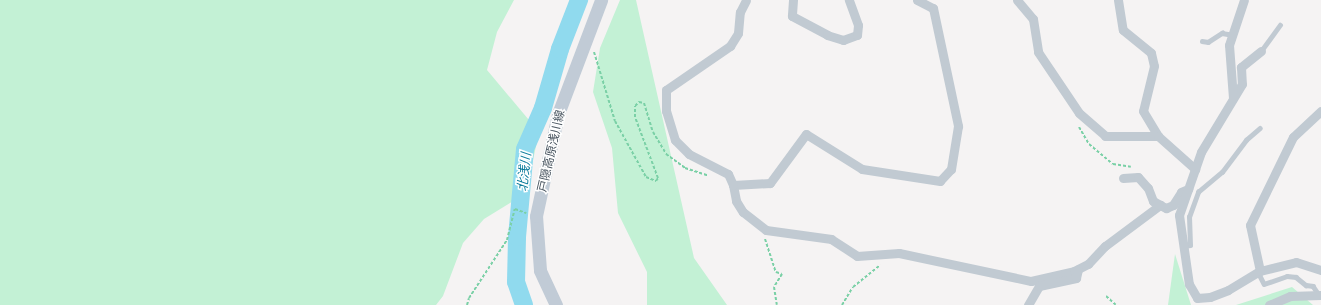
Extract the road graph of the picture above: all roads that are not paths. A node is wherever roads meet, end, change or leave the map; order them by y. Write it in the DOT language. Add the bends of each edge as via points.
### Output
graph roads {
  1 [pos="601,0"];
  2 [pos="746,0"];
  3 [pos="793,0"];
  4 [pos="849,0"];
  5 [pos="918,0"];
  6 [pos="1017,0"];
  7 [pos="1118,0"];
  8 [pos="1244,0"];
  9 [pos="1280,25"];
  10 [pos="1233,35"];
  11 [pos="1202,41"];
  12 [pos="1261,51"];
  13 [pos="1233,99"];
  14 [pos="1321,111"];
  15 [pos="1260,128"];
  16 [pos="1158,136"];
  17 [pos="1195,169"];
  18 [pos="1123,178"];
  19 [pos="733,185"];
  20 [pos="1188,189"];
  21 [pos="1160,205"];
  22 [pos="1183,246"];
  23 [pos="1078,269"];
  24 [pos="1321,270"];
  25 [pos="1259,272"];
  26 [pos="1320,295"];
  27 [pos="556,305"];
  28 [pos="1028,305"];
  29 [pos="1269,305"];
  1 -- 27 [label="main road, 戸隠高原浅川線" via="558,114 536,216 540,270"];
  2 -- 19 [label="street" via="740,12 738,33 730,46 666,90 666,111 675,140 689,154 728,174"];
  3 -- 4 [label="street" via="792,16 827,35 843,40 857,35 858,25"];
  5 -- 19 [label="street" via="933,8 958,126 951,169 940,181 862,169 806,134 770,183"];
  6 -- 16 [label="street" via="1033,19 1038,52 1079,113 1105,136"];
  7 -- 16 [label="street" via="1123,30 1151,53 1154,66 1143,111"];
  8 -- 10 [label="street"];
  9 -- 12 [label="lane"];
  10 -- 11 [label="lane" via="1222,33 1208,42"];
  10 -- 13 [label="street" via="1229,52"];
  12 -- 13 [label="street" via="1241,66 1242,84"];
  13 -- 17 [label="street" via="1201,152"];
  14 -- 25 [label="street" via="1293,137 1250,225"];
  15 -- 22 [label="lane" via="1246,140 1222,172 1198,192 1189,217 1190,245"];
  16 -- 17 [label="street"];
  17 -- 20 [label="street"];
  18 -- 21 [label="street" via="1138,177 1148,188 1153,201"];
  19 -- 23 [label="street" via="736,200 743,212 768,231 831,240 857,256 899,253 1031,281"];
  20 -- 21 [label="street" via="1181,192 1173,205 1166,208"];
  20 -- 22 [label="street" via="1179,215"];
  21 -- 23 [label="street" via="1105,246 1088,264"];
  22 -- 25 [label="street" via="1189,284 1197,298 1210,297 1228,290"];
  23 -- 28 [label="street" via="1076,278 1039,286"];
  24 -- 25 [label="street" via="1296,262"];
  25 -- 26 [label="lane" via="1264,284 1287,276 1296,277 1306,285 1313,286"];
  26 -- 29 [label="street" via="1290,296"];
}
